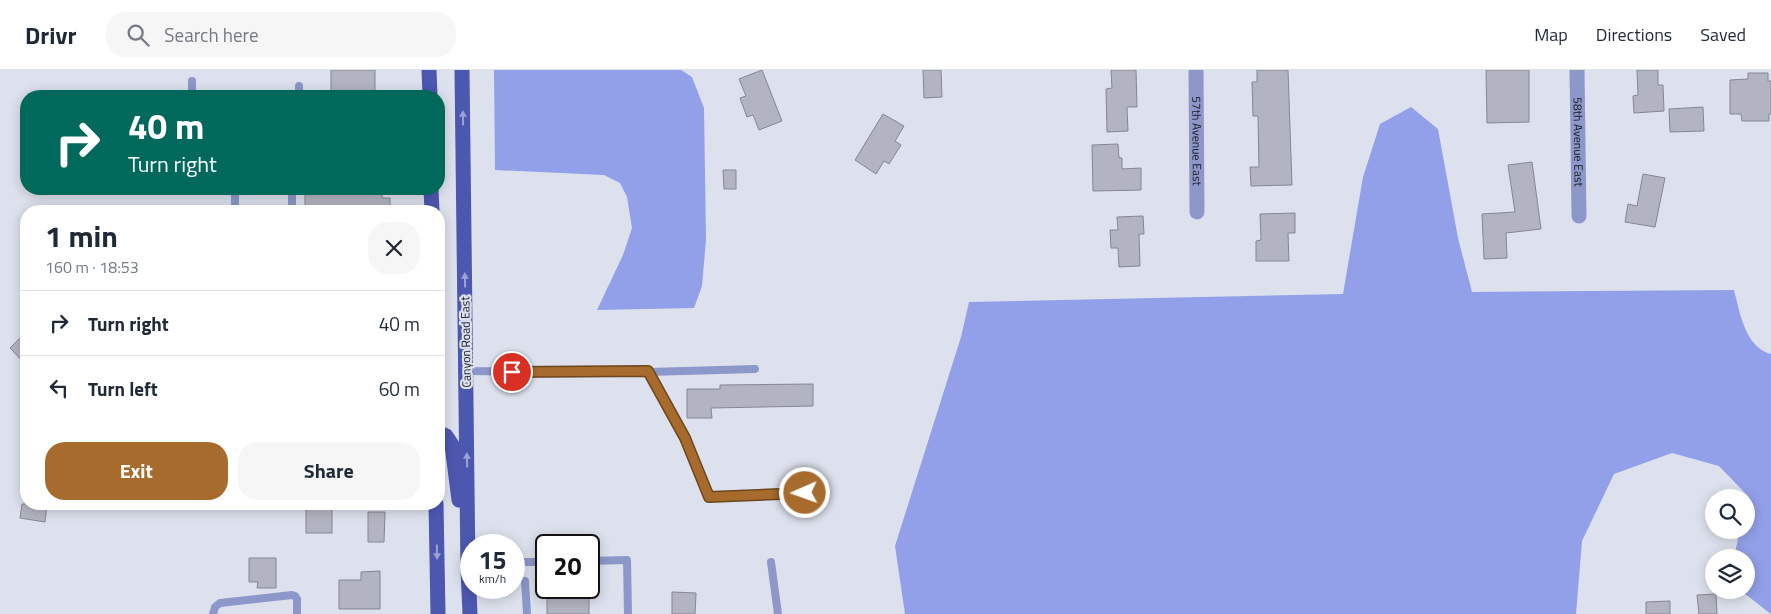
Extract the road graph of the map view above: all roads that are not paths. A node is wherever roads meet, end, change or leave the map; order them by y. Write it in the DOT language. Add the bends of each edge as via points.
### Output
graph roads {
  1 [pos="430,70"];
  2 [pos="462,70"];
  3 [pos="1196,70"];
  4 [pos="1577,70"];
  5 [pos="192,81"];
  6 [pos="299,86"];
  7 [pos="192,90"];
  8 [pos="299,90"];
  9 [pos="430,90"];
  10 [pos="1197,212"];
  11 [pos="1579,216"];
  12 [pos="755,369"];
  13 [pos="466,371"];
  14 [pos="648,371"];
  15 [pos="445,436"];
  16 [pos="805,493"];
  17 [pos="436,510"];
  18 [pos="465,534"];
  19 [pos="469,534"];
  20 [pos="600,561"];
  21 [pos="771,562"];
  22 [pos="525,581"];
  23 [pos="470,599"];
  24 [pos="213,614"];
  25 [pos="297,614"];
  26 [pos="438,614"];
  27 [pos="470,614"];
  28 [pos="527,614"];
  29 [pos="628,614"];
  30 [pos="778,614"];
  1 -- 9 [label="main road"];
  13 -- 2 [label="main road, Canyon Road East, one-way"];
  3 -- 10 [label="street, 57th Avenue East"];
  4 -- 11 [label="street, 58th Avenue East"];
  5 -- 7 [label="lane"];
  6 -- 8 [label="lane"];
  12 -- 14 [label="lane"];
  13 -- 14 [label="lane"];
  19 -- 13 [label="main road, Canyon Road East, one-way"];
  14 -- 16 [label="lane" via="685,438 709,497"];
  15 -- 18 [label="main road" via="452,445"];
  17 -- 26 [label="main road, one-way"];
  20 -- 29 [label="lane" via="627,560"];
  21 -- 30 [label="lane"];
  22 -- 28 [label="lane"];
  23 -- 27 [label="main road, Canyon Road East"];
  24 -- 25 [label="lane" via="215,606 220,604 292,596 297,599"];
}
